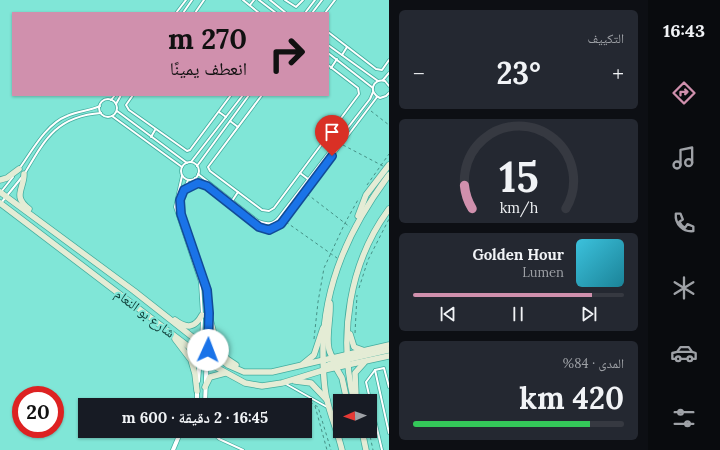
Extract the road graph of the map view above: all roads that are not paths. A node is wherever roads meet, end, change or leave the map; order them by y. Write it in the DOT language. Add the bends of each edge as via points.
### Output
graph roads {
  1 [pos="186,0"];
  2 [pos="192,0"];
  3 [pos="204,0"];
  4 [pos="243,0"];
  5 [pos="254,0"];
  6 [pos="259,0"];
  7 [pos="270,0"];
  8 [pos="285,0"];
  9 [pos="303,0"];
  10 [pos="315,0"];
  11 [pos="322,0"];
  12 [pos="334,0"];
  13 [pos="250,5"];
  14 [pos="177,12"];
  15 [pos="184,12"];
  16 [pos="196,12"];
  17 [pos="258,12"];
  18 [pos="275,12"];
  19 [pos="285,12"];
  20 [pos="306,12"];
  21 [pos="313,12"];
  22 [pos="326,12"];
  23 [pos="329,33"];
  24 [pos="329,46"];
  25 [pos="347,47"];
  26 [pos="329,54"];
  27 [pos="342,55"];
  28 [pos="337,59"];
  29 [pos="389,60"];
  30 [pos="331,68"];
  31 [pos="389,73"];
  32 [pos="383,80"];
  33 [pos="378,81"];
  34 [pos="389,84"];
  35 [pos="373,88"];
  36 [pos="373,92"];
  37 [pos="389,93"];
  38 [pos="114,96"];
  39 [pos="120,96"];
  40 [pos="132,96"];
  41 [pos="230,96"];
  42 [pos="242,96"];
  43 [pos="248,96"];
  44 [pos="261,96"];
  45 [pos="386,96"];
  46 [pos="378,97"];
  47 [pos="389,98"];
  48 [pos="111,100"];
  49 [pos="116,104"];
  50 [pos="100,106"];
  51 [pos="117,111"];
  52 [pos="219,112"];
  53 [pos="101,113"];
  54 [pos="112,116"];
  55 [pos="226,117"];
  56 [pos="230,121"];
  57 [pos="238,127"];
  58 [pos="334,127"];
  59 [pos="155,130"];
  60 [pos="343,134"];
  61 [pos="151,137"];
  62 [pos="187,162"];
  63 [pos="191,162"];
  64 [pos="197,166"];
  65 [pos="385,166"];
  66 [pos="182,167"];
  67 [pos="19,169"];
  68 [pos="300,173"];
  69 [pos="24,174"];
  70 [pos="198,174"];
  71 [pos="389,175"];
  72 [pos="182,176"];
  73 [pos="195,178"];
  74 [pos="308,179"];
  75 [pos="0,180"];
  76 [pos="188,180"];
  77 [pos="207,186"];
  78 [pos="184,190"];
  79 [pos="238,192"];
  80 [pos="0,193"];
  81 [pos="6,197"];
  82 [pos="232,200"];
  83 [pos="0,204"];
  84 [pos="389,209"];
  85 [pos="37,220"];
  86 [pos="353,229"];
  87 [pos="328,300"];
  88 [pos="162,314"];
  89 [pos="202,315"];
  90 [pos="209,315"];
  91 [pos="325,320"];
  92 [pos="348,324"];
  93 [pos="171,332"];
  94 [pos="201,345"];
  95 [pos="389,345"];
  96 [pos="208,350"];
  97 [pos="389,350"];
  98 [pos="367,351"];
  99 [pos="200,356"];
  100 [pos="389,356"];
  101 [pos="206,360"];
  102 [pos="323,360"];
  103 [pos="348,360"];
  104 [pos="367,361"];
  105 [pos="333,363"];
  106 [pos="300,366"];
  107 [pos="324,370"];
  108 [pos="375,370"];
  109 [pos="244,372"];
  110 [pos="225,373"];
  111 [pos="286,382"];
  112 [pos="206,387"];
  113 [pos="389,387"];
  114 [pos="197,391"];
  115 [pos="345,394"];
  116 [pos="354,394"];
  117 [pos="355,394"];
  118 [pos="197,398"];
  119 [pos="205,398"];
  120 [pos="327,400"];
  121 [pos="330,409"];
  122 [pos="389,433"];
  123 [pos="178,438"];
  124 [pos="218,438"];
  125 [pos="363,438"];
  126 [pos="173,450"];
  127 [pos="243,450"];
  128 [pos="342,450"];
  129 [pos="366,450"];
  130 [pos="382,450"];
  1 -- 14 [label="lane"];
  2 -- 15 [label="lane"];
  3 -- 16 [label="lane"];
  4 -- 13 [label="lane"];
  5 -- 13 [label="lane"];
  6 -- 18 [label="lane"];
  7 -- 19 [label="lane"];
  8 -- 9 [label="lane" via="296,6"];
  10 -- 20 [label="lane"];
  11 -- 21 [label="lane"];
  12 -- 22 [label="lane"];
  13 -- 17 [label="lane"];
  23 -- 25 [label="lane"];
  24 -- 27 [label="lane"];
  25 -- 27 [label="lane"];
  25 -- 29 [label="lane" via="378,70"];
  26 -- 28 [label="lane"];
  27 -- 33 [label="lane"];
  28 -- 30 [label="lane"];
  28 -- 35 [label="lane"];
  30 -- 58 [label="lane" via="360,92"];
  31 -- 32 [label="lane"];
  32 -- 33 [label="lane"];
  32 -- 34 [label="lane"];
  33 -- 35 [label="lane"];
  35 -- 36 [label="lane"];
  36 -- 46 [label="lane"];
  36 -- 60 [label="lane"];
  37 -- 45 [label="lane"];
  38 -- 48 [label="lane"];
  39 -- 49 [label="lane"];
  40 -- 59 [label="lane" via="127,107"];
  41 -- 52 [label="lane"];
  42 -- 55 [label="lane"];
  43 -- 56 [label="lane"];
  44 -- 57 [label="lane"];
  45 -- 46 [label="lane"];
  45 -- 47 [label="lane"];
  46 -- 77 [label="lane" via="276,228 269,230 259,227"];
  48 -- 49 [label="lane"];
  48 -- 50 [label="lane" via="104,101"];
  49 -- 51 [label="lane"];
  50 -- 53 [label="lane"];
  50 -- 67 [label="lane" via="56,122"];
  51 -- 54 [label="lane"];
  51 -- 61 [label="lane"];
  52 -- 55 [label="lane"];
  52 -- 59 [label="lane" via="187,151"];
  53 -- 54 [label="lane" via="106,117"];
  53 -- 69 [label="lane" via="69,120 60,125 43,144"];
  54 -- 66 [label="lane"];
  55 -- 63 [label="lane"];
  56 -- 57 [label="lane"];
  56 -- 64 [label="lane"];
  57 -- 79 [label="lane" via="208,167"];
  58 -- 60 [label="lane"];
  58 -- 68 [label="lane"];
  59 -- 61 [label="lane"];
  60 -- 74 [label="lane"];
  61 -- 62 [label="lane"];
  62 -- 63 [label="lane"];
  62 -- 66 [label="lane"];
  63 -- 64 [label="lane"];
  64 -- 70 [label="lane"];
  65 -- 86 [label="street" via="366,195"];
  66 -- 72 [label="lane"];
  67 -- 75 [label="street"];
  67 -- 80 [label="lane"];
  68 -- 74 [label="lane"];
  68 -- 79 [label="lane" via="269,211 262,210"];
  69 -- 81 [label="lane"];
  69 -- 85 [label="street" via="20,191 21,201"];
  70 -- 73 [label="lane"];
  70 -- 82 [label="lane"];
  71 -- 86 [label="street"];
  72 -- 76 [label="lane"];
  72 -- 89 [label="lane" via="175,206 200,282"];
  73 -- 76 [label="lane"];
  73 -- 77 [label="lane"];
  74 -- 82 [label="lane" via="273,223 258,221"];
  76 -- 78 [label="lane"];
  77 -- 78 [label="lane" via="198,183"];
  78 -- 90 [label="lane" via="180,207 206,285"];
  79 -- 82 [label="lane"];
  80 -- 81 [label="street, شارع بو النعام"];
  81 -- 83 [label="lane"];
  81 -- 85 [label="street, شارع بو النعام"];
  83 -- 93 [label="street, شارع بو النعام"];
  84 -- 92 [label="street" via="373,234 362,260 352,291"];
  85 -- 88 [label="street, شارع بو النعام"];
  86 -- 87 [label="street" via="339,260"];
  87 -- 91 [label="street"];
  87 -- 105 [label="street" via="328,345"];
  88 -- 89 [label="street" via="189,327 196,324"];
  88 -- 94 [label="street, شارع بو النعام"];
  89 -- 94 [label="lane"];
  90 -- 96 [label="lane"];
  90 -- 109 [label="street" via="221,352"];
  91 -- 102 [label="street"];
  91 -- 106 [label="street" via="314,355"];
  92 -- 98 [label="street" via="354,347"];
  92 -- 103 [label="street"];
  93 -- 99 [label="street, شارع بو النعام"];
  93 -- 114 [label="street" via="191,360"];
  94 -- 96 [label="street, شارع بو النعام"];
  94 -- 99 [label="street"];
  95 -- 98 [label="street"];
  96 -- 101 [label="street"];
  96 -- 109 [label="street, شارع بو النعام" via="228,365"];
  97 -- 103 [label="street"];
  98 -- 103 [label="street"];
  99 -- 101 [label="street, شارع بو النعام"];
  99 -- 114 [label="street"];
  100 -- 104 [label="street"];
  101 -- 110 [label="street, شارع بو النعام"];
  101 -- 112 [label="street"];
  102 -- 105 [label="street, شارع بو النعام"];
  102 -- 106 [label="street, شارع بو النعام"];
  102 -- 107 [label="street"];
  103 -- 104 [label="street"];
  103 -- 105 [label="street, شارع بو النعام"];
  103 -- 105 [label="street, شارع بو النعام"];
  103 -- 116 [label="street"];
  104 -- 117 [label="street" via="355,373"];
  105 -- 107 [label="street, شارع بو النعام"];
  105 -- 115 [label="street" via="342,378"];
  106 -- 109 [label="street, شارع بو النعام" via="272,372"];
  107 -- 111 [label="street, شارع بو النعام"];
  107 -- 120 [label="street"];
  108 -- 113 [label="lane" via="385,370"];
  108 -- 122 [label="lane"];
  108 -- 130 [label="lane" via="366,383"];
  110 -- 111 [label="street, شارع بو النعام" via="254,386"];
  110 -- 112 [label="street" via="210,377"];
  111 -- 120 [label="street" via="311,383"];
  111 -- 121 [label="lane"];
  112 -- 119 [label="street"];
  114 -- 118 [label="street"];
  120 -- 121 [label="street"];
  121 -- 128 [label="street"];
  123 -- 126 [label="street"];
  124 -- 127 [label="lane"];
  125 -- 129 [label="street"];
}
